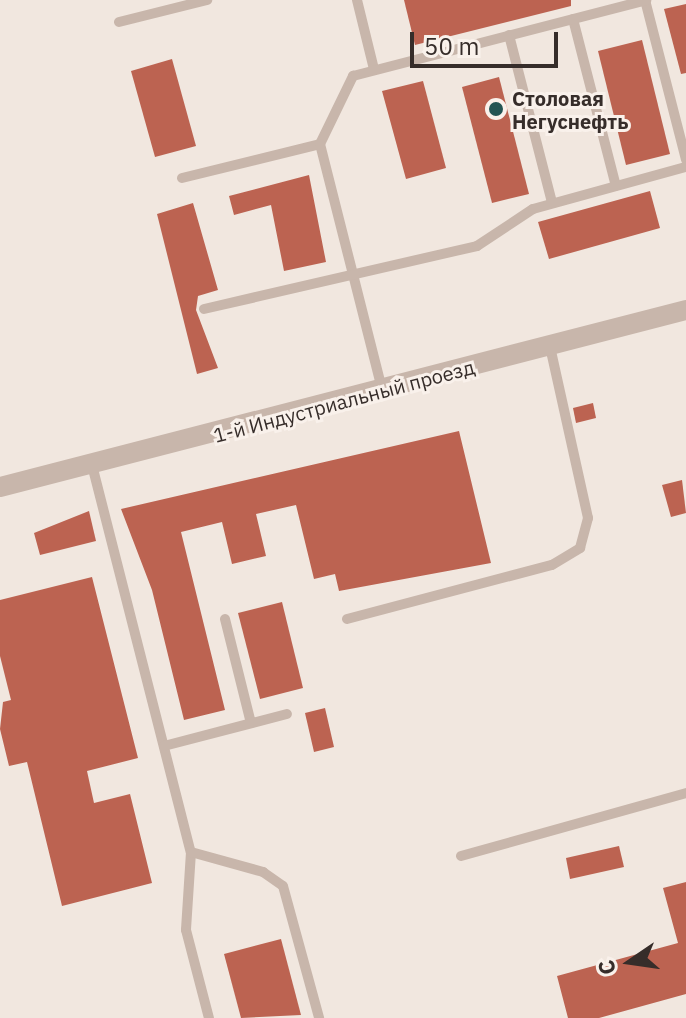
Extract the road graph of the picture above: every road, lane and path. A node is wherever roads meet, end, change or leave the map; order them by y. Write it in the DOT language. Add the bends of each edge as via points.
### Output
graph roads {
  1 [pos="207,0"];
  2 [pos="357,0"];
  3 [pos="646,0"];
  4 [pos="608,5"];
  5 [pos="573,19"];
  6 [pos="119,22"];
  7 [pos="509,35"];
  8 [pos="374,69"];
  9 [pos="320,144"];
  10 [pos="686,160"];
  11 [pos="686,167"];
  12 [pos="182,178"];
  13 [pos="616,186"];
  14 [pos="552,203"];
  15 [pos="353,275"];
  16 [pos="204,309"];
  17 [pos="686,310"];
  18 [pos="550,346"];
  19 [pos="383,391"];
  20 [pos="92,465"];
  21 [pos="0,487"];
  22 [pos="225,619"];
  23 [pos="347,619"];
  24 [pos="287,714"];
  25 [pos="251,723"];
  26 [pos="164,746"];
  27 [pos="686,793"];
  28 [pos="191,852"];
  29 [pos="461,856"];
  30 [pos="209,1018"];
  31 [pos="319,1018"];
  1 -- 6 [label="lane"];
  2 -- 8 [label="lane"];
  3 -- 4 [label="lane"];
  3 -- 10 [label="lane"];
  4 -- 5 [label="lane"];
  5 -- 7 [label="lane"];
  5 -- 13 [label="lane"];
  7 -- 8 [label="lane"];
  7 -- 14 [label="lane"];
  8 -- 9 [label="lane" via="346,83"];
  9 -- 12 [label="lane"];
  9 -- 15 [label="lane"];
  11 -- 13 [label="lane"];
  13 -- 14 [label="lane"];
  14 -- 15 [label="lane" via="477,246"];
  15 -- 16 [label="lane"];
  15 -- 19 [label="lane"];
  17 -- 18 [label="street, 1-й Индустриальный проезд"];
  18 -- 19 [label="street, 1-й Индустриальный проезд"];
  18 -- 23 [label="lane" via="588,518 580,548 552,565"];
  19 -- 20 [label="street, 1-й Индустриальный проезд"];
  20 -- 21 [label="street, 1-й Индустриальный проезд"];
  20 -- 26 [label="lane"];
  22 -- 25 [label="lane"];
  24 -- 25 [label="lane"];
  25 -- 26 [label="lane"];
  26 -- 28 [label="lane"];
  27 -- 29 [label="lane"];
  28 -- 30 [label="lane" via="186,930"];
  28 -- 31 [label="lane" via="263,872 283,886"];
}
